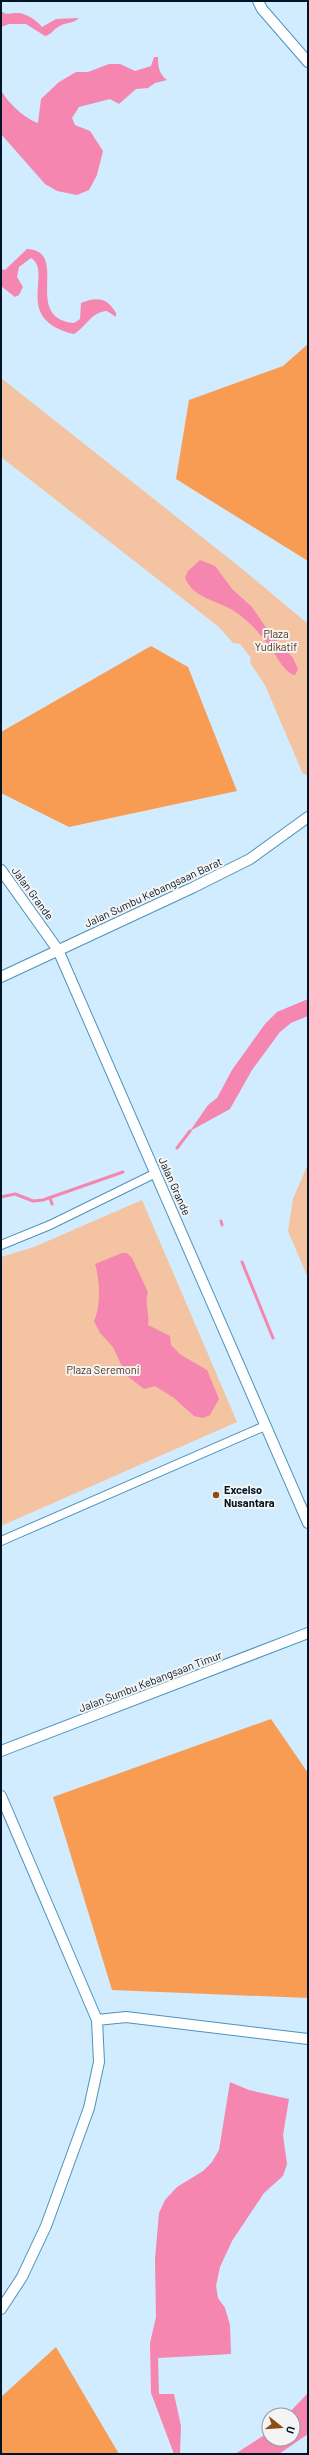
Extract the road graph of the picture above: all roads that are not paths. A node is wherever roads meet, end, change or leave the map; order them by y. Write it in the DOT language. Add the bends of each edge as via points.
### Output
graph roads {
  1 [pos="258,1"];
  2 [pos="308,62"];
  3 [pos="308,817"];
  4 [pos="1,870"];
  5 [pos="58,950"];
  6 [pos="1,977"];
  7 [pos="156,1173"];
  8 [pos="1,1245"];
  9 [pos="265,1426"];
  10 [pos="308,1523"];
  11 [pos="1,1541"];
  12 [pos="308,1633"];
  13 [pos="1,1751"];
  14 [pos="1,1796"];
  15 [pos="97,2020"];
  16 [pos="308,2039"];
  17 [pos="1,2309"];
  1 -- 2 [label="street" via="262,10"];
  3 -- 5 [label="street, Jalan Sumbu Kebangsaan Barat" via="250,859 194,888"];
  4 -- 5 [label="street, Jalan Grande"];
  5 -- 6 [label="street, Jalan Sumbu Kebangsaan Barat"];
  5 -- 7 [label="street, Jalan Grande"];
  7 -- 8 [label="street"];
  7 -- 9 [label="street, Jalan Grande"];
  9 -- 10 [label="street, Jalan Grande"];
  9 -- 11 [label="street"];
  12 -- 13 [label="street, Jalan Sumbu Kebangsaan Timur"];
  14 -- 15 [label="street"];
  15 -- 16 [label="street" via="126,2017"];
  15 -- 17 [label="street" via="99,2062 89,2108 46,2226 22,2277"];
}
